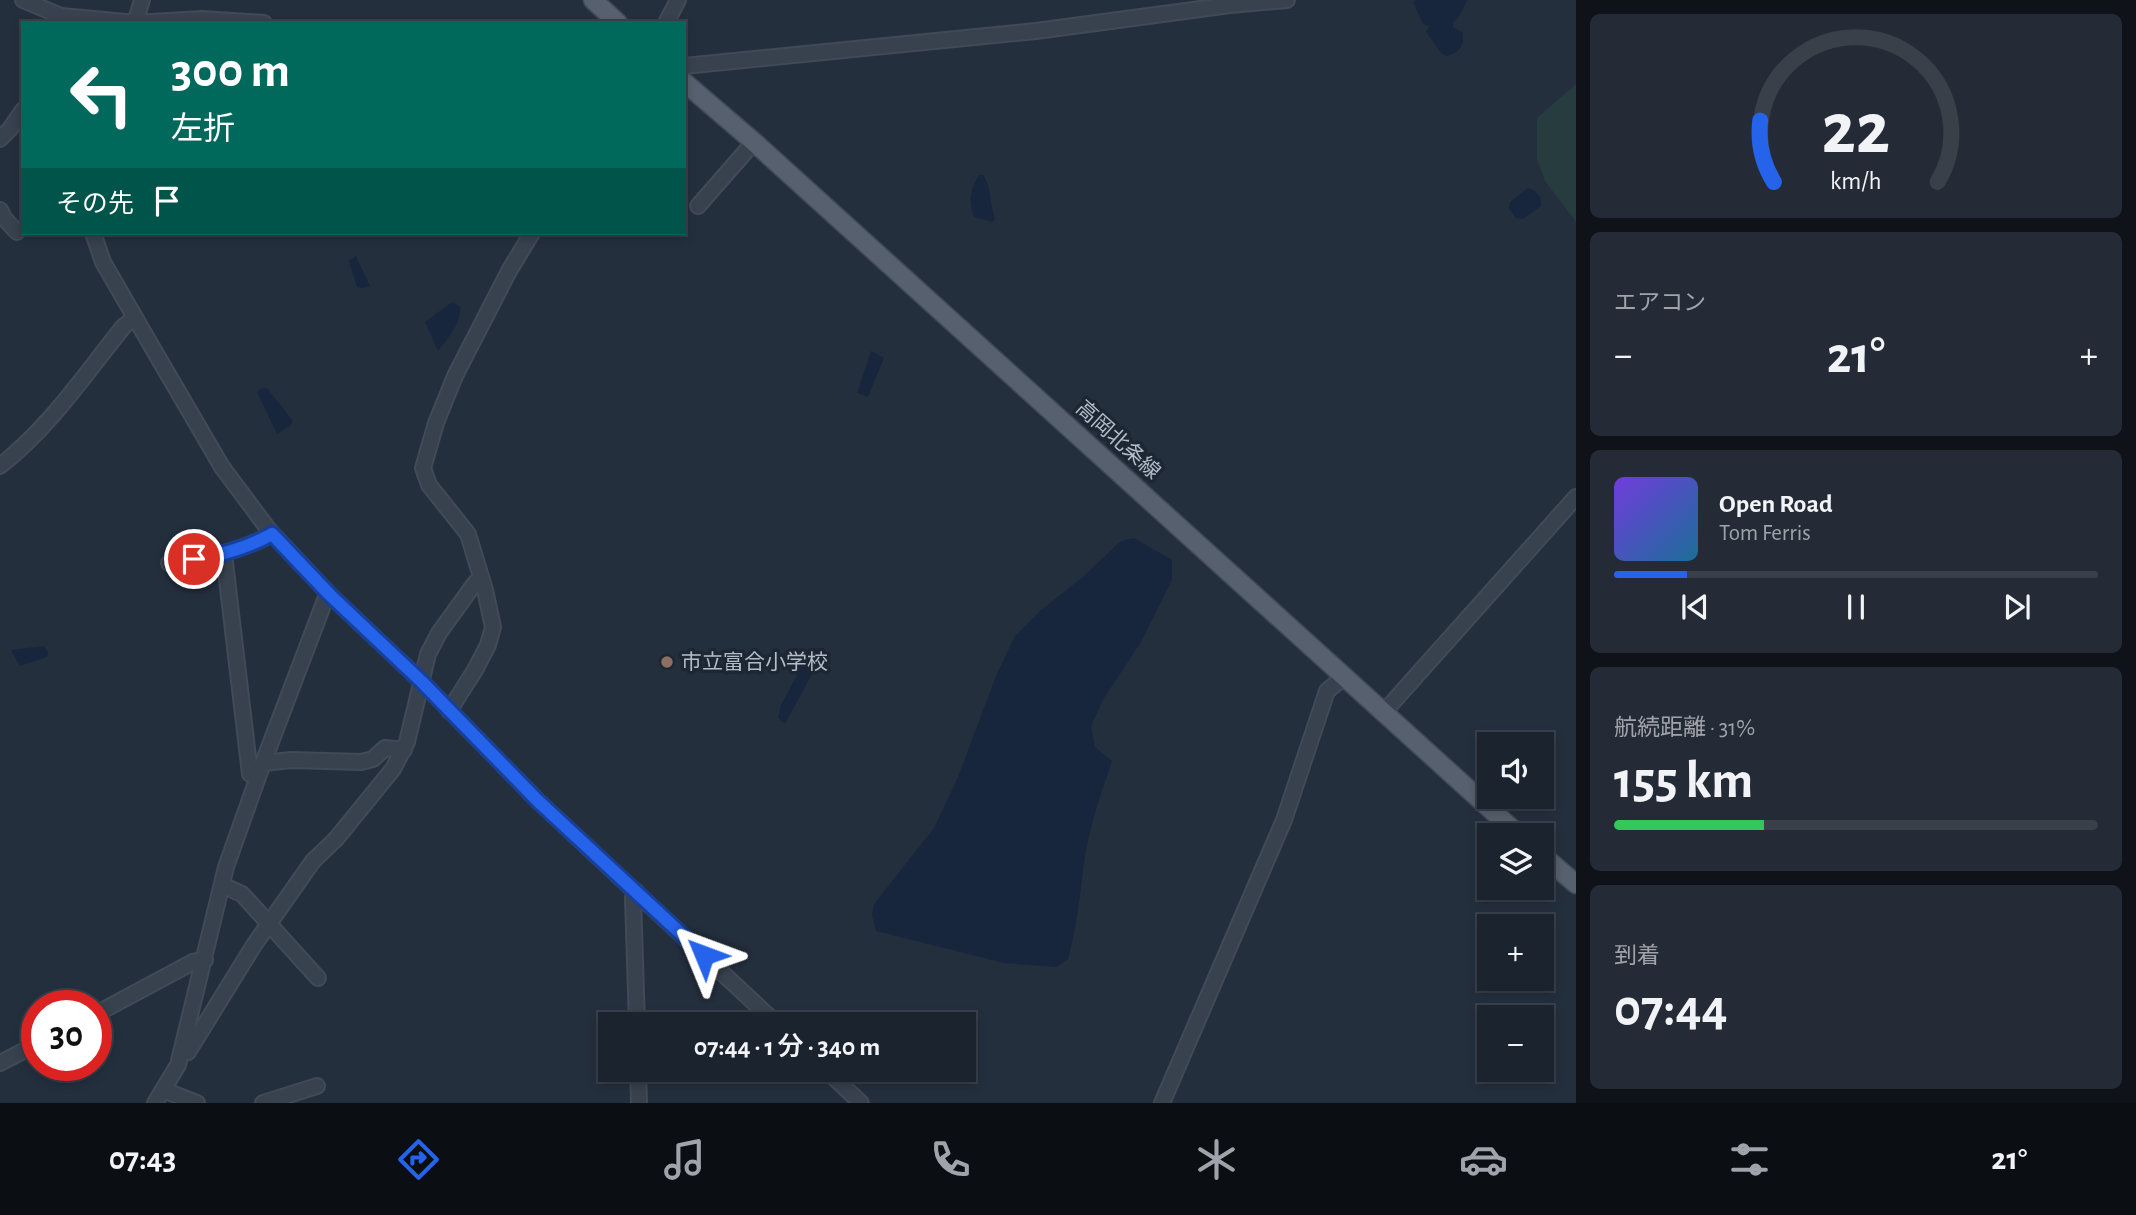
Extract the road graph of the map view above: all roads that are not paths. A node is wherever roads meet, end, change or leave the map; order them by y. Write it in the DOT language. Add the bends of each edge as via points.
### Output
graph roads {
  1 [pos="23,0"];
  2 [pos="142,0"];
  3 [pos="593,0"];
  4 [pos="678,0"];
  5 [pos="1287,0"];
  6 [pos="63,19"];
  7 [pos="99,21"];
  8 [pos="136,21"];
  9 [pos="168,21"];
  10 [pos="233,21"];
  11 [pos="616,21"];
  12 [pos="667,21"];
  13 [pos="686,66"];
  14 [pos="686,84"];
  15 [pos="21,113"];
  16 [pos="0,139"];
  17 [pos="754,142"];
  18 [pos="698,206"];
  19 [pos="0,210"];
  20 [pos="17,232"];
  21 [pos="94,235"];
  22 [pos="531,235"];
  23 [pos="135,318"];
  24 [pos="0,466"];
  25 [pos="1576,497"];
  26 [pos="272,534"];
  27 [pos="224,554"];
  28 [pos="169,563"];
  29 [pos="482,580"];
  30 [pos="330,595"];
  31 [pos="1344,677"];
  32 [pos="420,680"];
  33 [pos="449,711"];
  34 [pos="1384,712"];
  35 [pos="404,750"];
  36 [pos="261,769"];
  37 [pos="1507,823"];
  38 [pos="1554,865"];
  39 [pos="1576,884"];
  40 [pos="222,885"];
  41 [pos="636,891"];
  42 [pos="269,924"];
  43 [pos="205,960"];
  44 [pos="318,978"];
  45 [pos="112,1005"];
  46 [pos="637,1012"];
  47 [pos="763,1012"];
  48 [pos="21,1052"];
  49 [pos="181,1052"];
  50 [pos="0,1063"];
  51 [pos="638,1082"];
  52 [pos="839,1082"];
  53 [pos="317,1086"];
  54 [pos="159,1097"];
  55 [pos="293,1098"];
  56 [pos="197,1103"];
  57 [pos="263,1103"];
  58 [pos="639,1103"];
  59 [pos="861,1103"];
  60 [pos="1163,1103"];
  1 -- 6 [label="street"];
  2 -- 8 [label="street"];
  3 -- 11 [label="main road"];
  4 -- 12 [label="street"];
  5 -- 13 [label="street"];
  6 -- 7 [label="street"];
  9 -- 10 [label="street"];
  14 -- 17 [label="main road, 高岡北条線"];
  15 -- 16 [label="street"];
  17 -- 18 [label="street"];
  17 -- 31 [label="main road, 高岡北条線"];
  19 -- 20 [label="street"];
  21 -- 23 [label="street" via="103,262"];
  22 -- 29 [label="street" via="455,376 423,468 429,485 468,534"];
  23 -- 24 [label="street" via="49,421"];
  23 -- 26 [label="street" via="222,467"];
  25 -- 34 [label="street"];
  26 -- 27 [label="street"];
  26 -- 30 [label="street"];
  27 -- 28 [label="street"];
  27 -- 36 [label="street" via="250,775"];
  29 -- 32 [label="street" via="475,583 439,633"];
  29 -- 33 [label="street" via="493,627 480,662"];
  30 -- 32 [label="street"];
  30 -- 36 [label="street"];
  31 -- 34 [label="main road, 高岡北条線"];
  31 -- 60 [label="street" via="1327,691 1284,820"];
  32 -- 33 [label="street"];
  32 -- 35 [label="street"];
  33 -- 41 [label="street"];
  34 -- 37 [label="main road, 高岡北条線"];
  35 -- 36 [label="street" via="385,748 361,762 291,760"];
  35 -- 42 [label="street" via="336,839 313,861"];
  36 -- 40 [label="street"];
  38 -- 39 [label="main road"];
  40 -- 42 [label="street" via="242,894"];
  40 -- 43 [label="street"];
  41 -- 46 [label="street"];
  41 -- 47 [label="street"];
  42 -- 44 [label="street"];
  42 -- 49 [label="street" via="188,1052"];
  43 -- 45 [label="street"];
  43 -- 49 [label="street"];
  48 -- 50 [label="street"];
  49 -- 54 [label="street"];
  51 -- 58 [label="street"];
  52 -- 59 [label="street"];
  53 -- 55 [label="street"];
  54 -- 56 [label="street"];
  55 -- 57 [label="street"];
}
